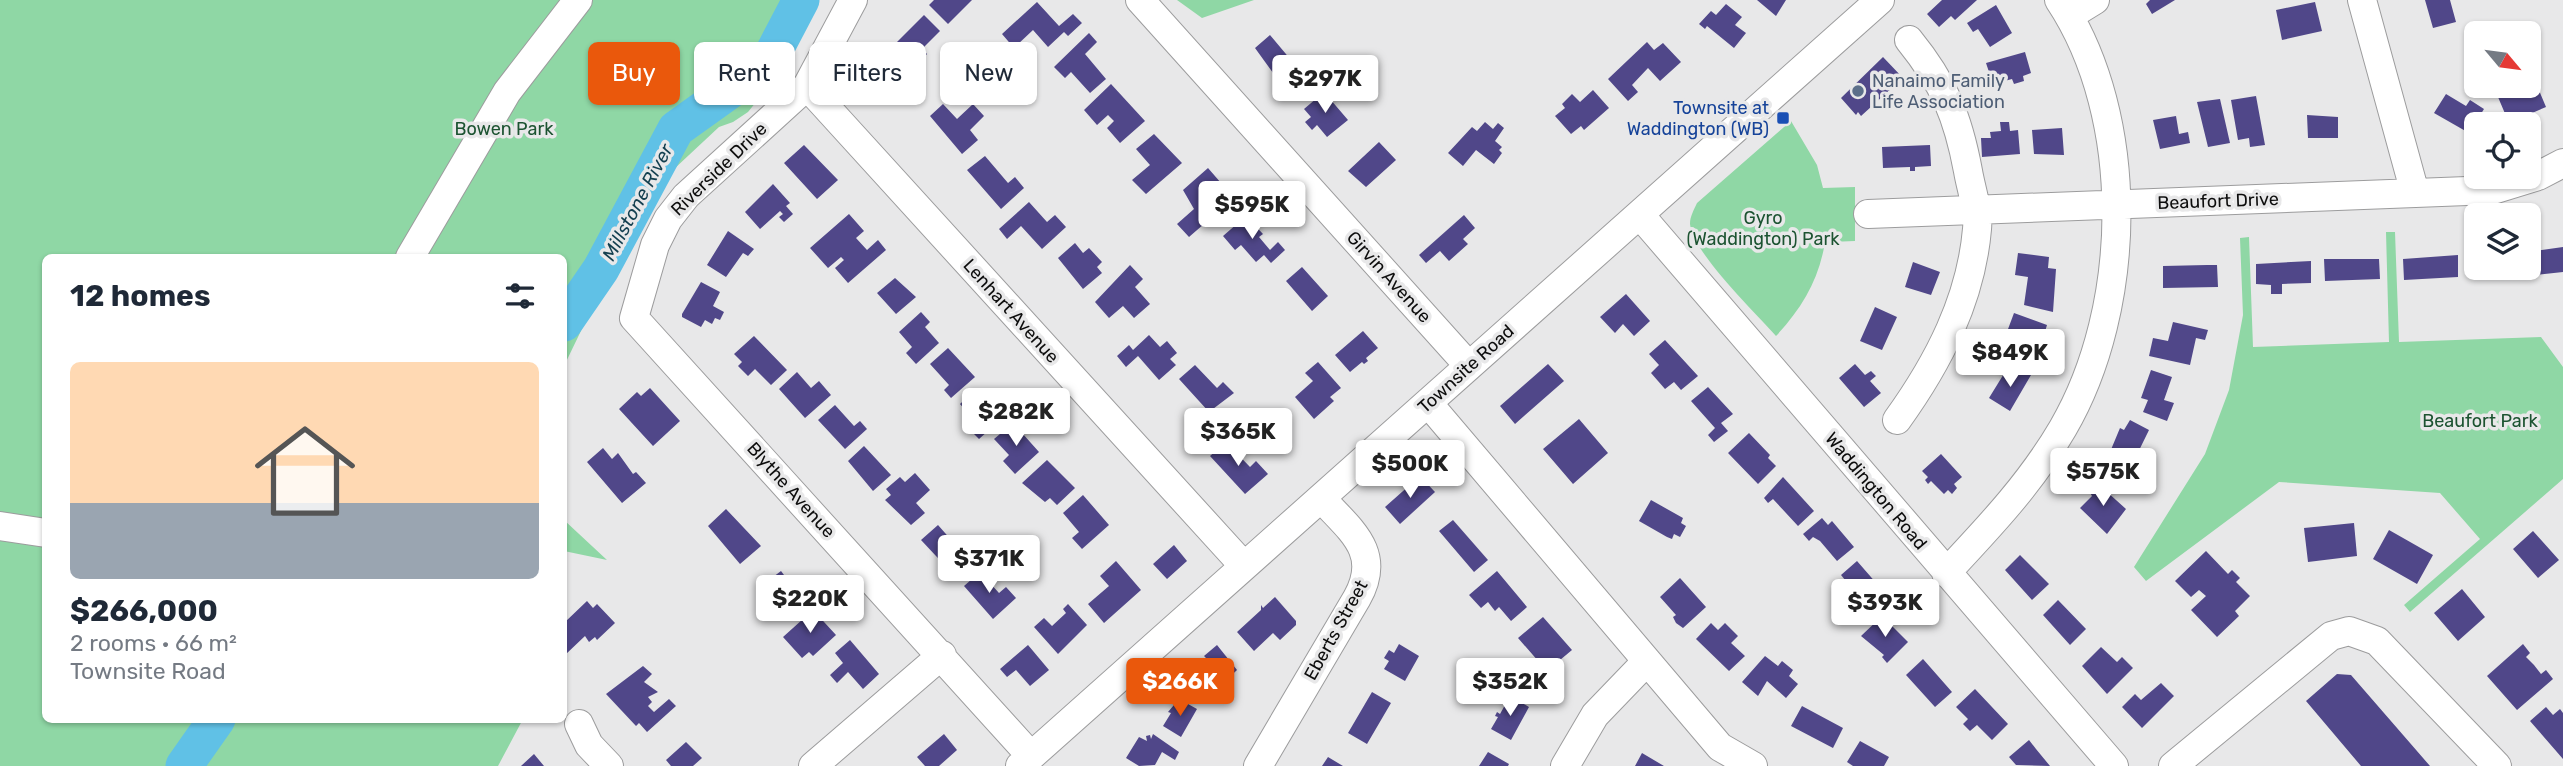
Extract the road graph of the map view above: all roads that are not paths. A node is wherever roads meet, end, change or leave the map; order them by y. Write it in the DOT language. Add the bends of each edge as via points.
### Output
graph roads {
  1 [pos="578,0"];
  2 [pos="853,0"];
  3 [pos="1140,0"];
  4 [pos="1880,0"];
  5 [pos="2095,0"];
  6 [pos="2362,0"];
  7 [pos="2064,8"];
  8 [pos="1909,40"];
  9 [pos="807,86"];
  10 [pos="2563,163"];
  11 [pos="2415,193"];
  12 [pos="2117,204"];
  13 [pos="1975,210"];
  14 [pos="1868,214"];
  15 [pos="1640,215"];
  16 [pos="412,254"];
  17 [pos="634,318"];
  18 [pos="1469,366"];
  19 [pos="1428,402"];
  20 [pos="1897,420"];
  21 [pos="1321,498"];
  22 [pos="0,526"];
  23 [pos="42,532"];
  24 [pos="1244,566"];
  25 [pos="1946,573"];
  26 [pos="942,654"];
  27 [pos="1647,660"];
  28 [pos="579,724"];
  29 [pos="1026,761"];
  30 [pos="609,766"];
  31 [pos="813,766"];
  32 [pos="1258,766"];
  33 [pos="1565,766"];
  34 [pos="1753,766"];
  35 [pos="2114,766"];
  36 [pos="2173,766"];
  37 [pos="2497,766"];
  1 -- 16 [label="street" via="507,92"];
  2 -- 9 [label="street, Riverside Drive"];
  3 -- 18 [label="street, Girvin Avenue"];
  4 -- 15 [label="street, Townsite Road"];
  5 -- 7 [label="street"];
  6 -- 11 [label="street"];
  7 -- 12 [label="street" via="2101,97 2114,160"];
  8 -- 13 [label="street" via="1950,100"];
  9 -- 17 [label="street, Riverside Drive" via="686,196 668,219 654,245"];
  9 -- 24 [label="street, Lenhart Avenue"];
  10 -- 11 [label="street, Beaufort Drive" via="2493,190"];
  11 -- 12 [label="street, Beaufort Drive"];
  12 -- 13 [label="street, Beaufort Drive"];
  12 -- 25 [label="street" via="2101,333 2065,426 2012,503"];
  13 -- 14 [label="street, Beaufort Drive"];
  13 -- 20 [label="street" via="1978,227 1951,331 1938,360"];
  15 -- 18 [label="street, Townsite Road"];
  15 -- 25 [label="street, Waddington Road"];
  17 -- 26 [label="street, Blythe Avenue"];
  18 -- 19 [label="street, Townsite Road"];
  19 -- 21 [label="street, Townsite Road"];
  19 -- 27 [label="street"];
  21 -- 24 [label="street, Townsite Road"];
  21 -- 32 [label="street, Eberts Street" via="1362,545 1368,574"];
  22 -- 23 [label="street"];
  24 -- 29 [label="street, Townsite Road"];
  25 -- 35 [label="street, Waddington Road"];
  26 -- 29 [label="street, Blythe Avenue"];
  26 -- 31 [label="street"];
  27 -- 33 [label="street" via="1594,715"];
  27 -- 34 [label="street" via="1720,747"];
  28 -- 30 [label="street" via="589,745"];
  36 -- 37 [label="street" via="2331,636 2349,631 2377,641"];
}
